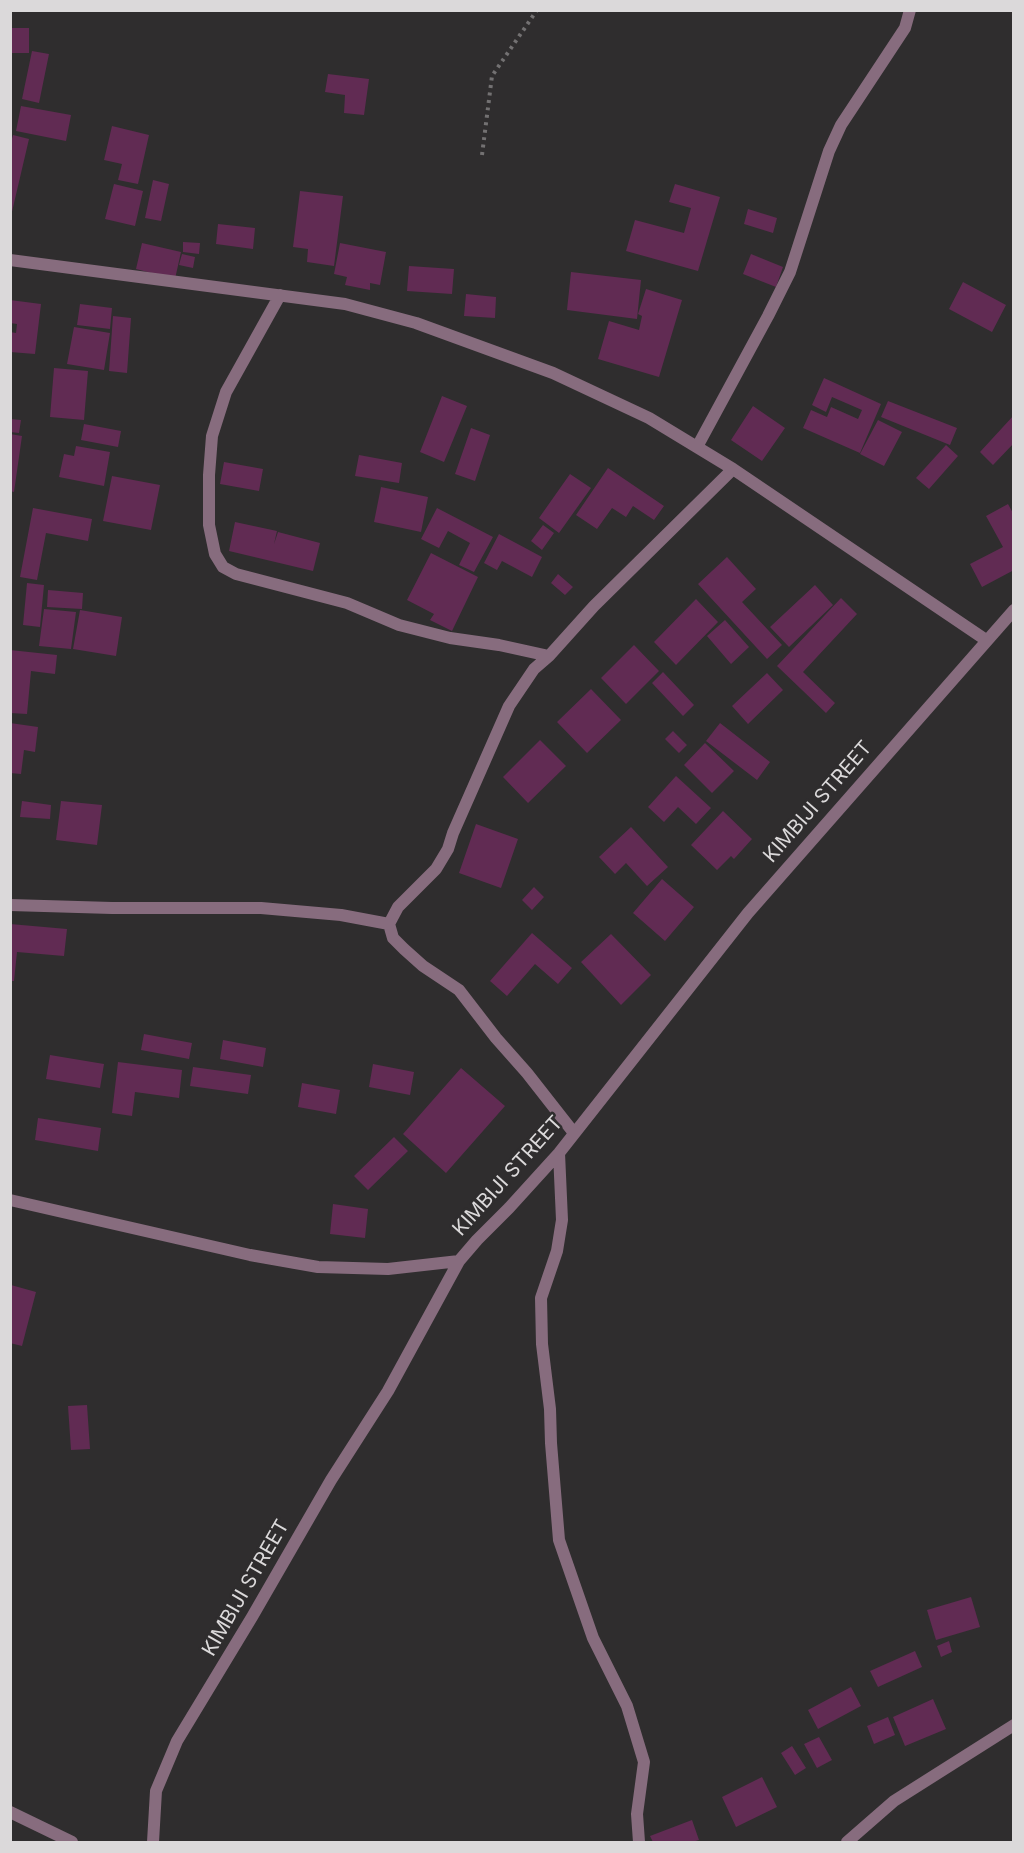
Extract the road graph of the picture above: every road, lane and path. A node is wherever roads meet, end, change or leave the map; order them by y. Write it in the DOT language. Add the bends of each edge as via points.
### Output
graph roads {
  1 [pos="537,10"];
  2 [pos="910,10"];
  3 [pos="482,155"];
  4 [pos="10,260"];
  5 [pos="280,295"];
  6 [pos="696,447"];
  7 [pos="733,469"];
  8 [pos="1014,610"];
  9 [pos="986,640"];
  10 [pos="549,657"];
  11 [pos="10,905"];
  12 [pos="389,924"];
  13 [pos="574,1133"];
  14 [pos="559,1154"];
  15 [pos="10,1200"];
  16 [pos="459,1261"];
  17 [pos="1014,1725"];
  18 [pos="10,1812"];
  19 [pos="72,1842"];
  20 [pos="153,1842"];
  21 [pos="639,1842"];
  22 [pos="847,1842"];
  1 -- 3 [label="path" via="492,76"];
  2 -- 6 [label="street" via="905,28 841,125 790,272"];
  4 -- 5 [label="street"];
  5 -- 6 [label="street" via="345,304 416,323 543,369 649,418"];
  5 -- 10 [label="street" via="226,392 212,436 209,525 214,554 223,567 236,574 347,603 399,625 450,639"];
  6 -- 7 [label="street"];
  7 -- 9 [label="street"];
  7 -- 10 [label="street" via="594,606"];
  8 -- 9 [label="street, KIMBIJI STREET"];
  9 -- 13 [label="street, KIMBIJI STREET" via="748,913"];
  10 -- 12 [label="street" via="534,669 509,706 448,849 436,869 398,907"];
  11 -- 12 [label="street" via="261,908"];
  12 -- 13 [label="street" via="393,938 404,950 459,990"];
  13 -- 14 [label="street, KIMBIJI STREET"];
  14 -- 16 [label="street, KIMBIJI STREET"];
  14 -- 21 [label="street" via="562,1220 557,1251 541,1298 559,1540 592,1638 627,1706 644,1762 637,1815"];
  15 -- 16 [label="street" via="318,1267 388,1269"];
  16 -- 20 [label="street, KIMBIJI STREET" via="388,1391 177,1741 156,1791"];
  17 -- 22 [label="street" via="894,1801"];
  18 -- 19 [label="street"];
}
